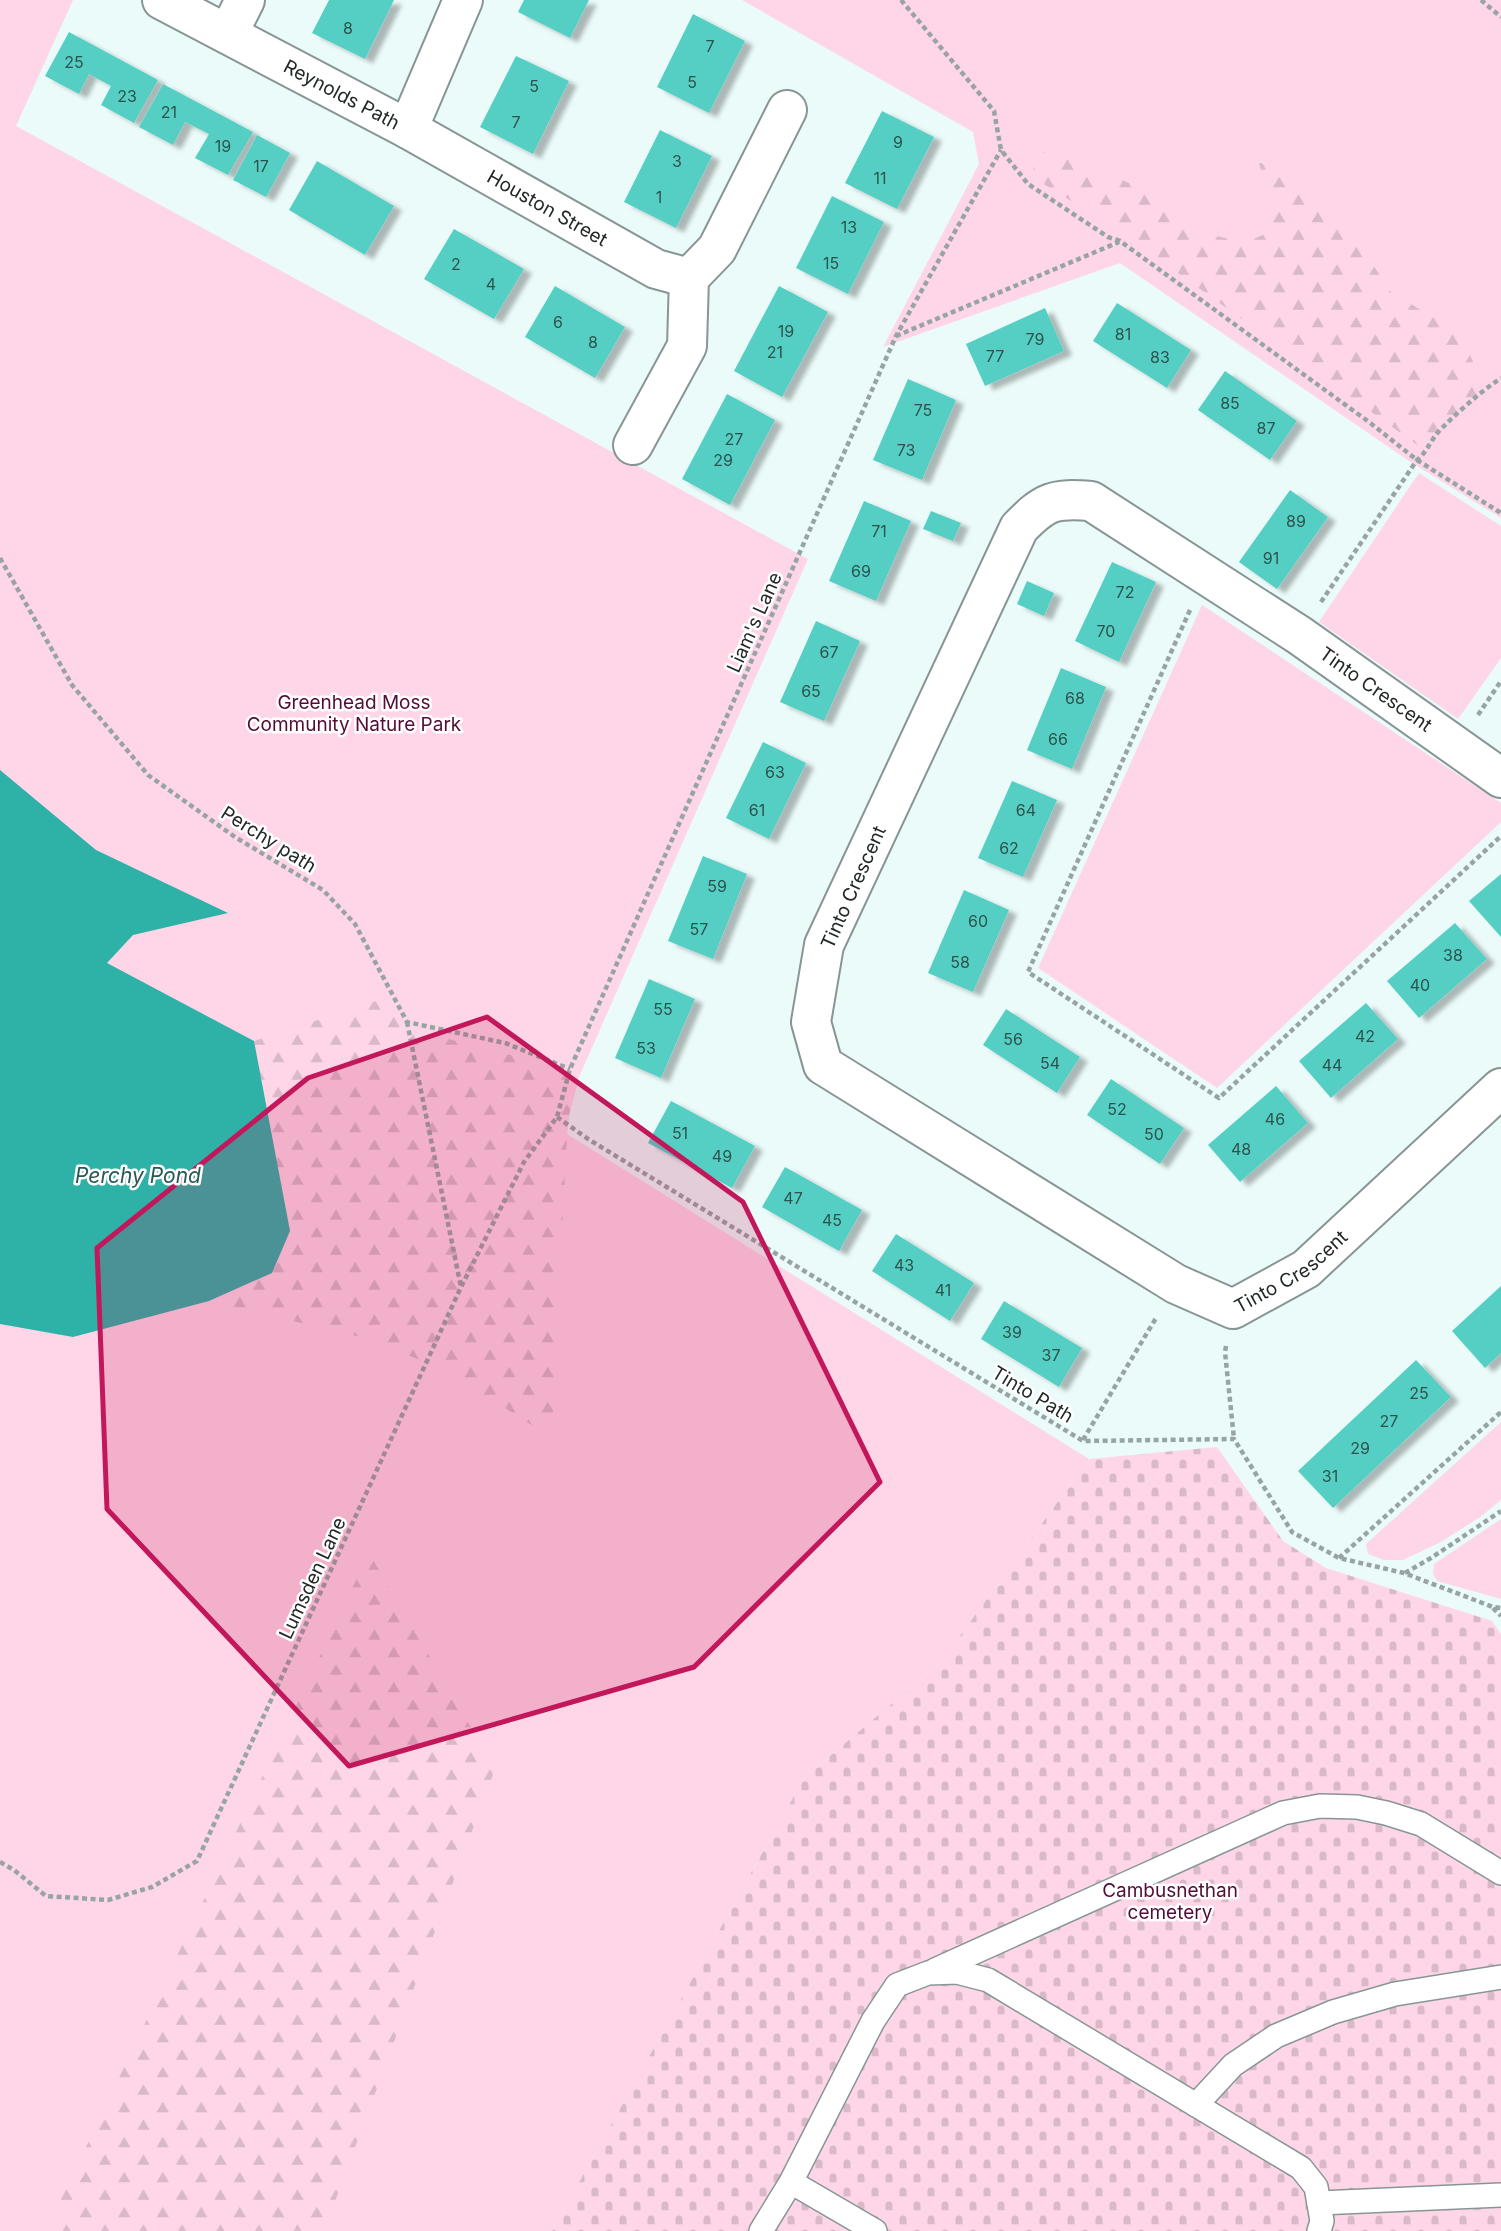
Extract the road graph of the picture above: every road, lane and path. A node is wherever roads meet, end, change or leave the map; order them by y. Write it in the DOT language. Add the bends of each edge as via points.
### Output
graph roads {
  1 [pos="162,0"];
  2 [pos="244,0"];
  3 [pos="463,0"];
  4 [pos="901,0"];
  5 [pos="1481,0"];
  6 [pos="1501,17"];
  7 [pos="228,34"];
  8 [pos="787,110"];
  9 [pos="408,128"];
  10 [pos="1001,150"];
  11 [pos="1120,242"];
  12 [pos="689,278"];
  13 [pos="896,336"];
  14 [pos="1501,378"];
  15 [pos="633,445"];
  16 [pos="1417,460"];
  17 [pos="1501,513"];
  18 [pos="0,558"];
  19 [pos="1206,575"];
  20 [pos="1299,635"];
  21 [pos="1501,778"];
  22 [pos="1501,836"];
  23 [pos="407,1022"];
  24 [pos="570,1069"];
  25 [pos="1501,1088"];
  26 [pos="557,1116"];
  27 [pos="1176,1284"];
  28 [pos="461,1287"];
  29 [pos="1233,1309"];
  30 [pos="1501,1412"];
  31 [pos="1234,1439"];
  32 [pos="1083,1441"];
  33 [pos="1501,1511"];
  34 [pos="1339,1558"];
  35 [pos="1404,1573"];
  36 [pos="1493,1607"];
  37 [pos="1501,1608"];
  38 [pos="1501,1616"];
  39 [pos="0,1862"];
  40 [pos="1501,1873"];
  41 [pos="928,1973"];
  42 [pos="1501,1978"];
  43 [pos="1196,2105"];
  44 [pos="791,2182"];
  45 [pos="1501,2195"];
  46 [pos="1319,2203"];
  47 [pos="761,2231"];
  48 [pos="875,2231"];
  49 [pos="1319,2231"];
  1 -- 7 [label="street, Reynolds Path"];
  2 -- 7 [label="street"];
  3 -- 9 [label="street, Reynolds Path"];
  4 -- 10 [label="path" via="994,111"];
  5 -- 6 [label="path"];
  7 -- 9 [label="street, Reynolds Path"];
  8 -- 12 [label="street" via="717,249"];
  9 -- 12 [label="street, Houston Street" via="656,269"];
  10 -- 11 [label="path" via="1028,184"];
  10 -- 13 [label="path, Liam's Lane"];
  11 -- 13 [label="path"];
  11 -- 16 [label="path"];
  12 -- 15 [label="street" via="687,346"];
  13 -- 24 [label="path, Liam's Lane"];
  14 -- 16 [label="path" via="1438,432"];
  16 -- 17 [label="path"];
  16 -- 20 [label="path"];
  18 -- 23 [label="path, Perchy path" via="72,685 148,775 235,837 323,890 355,925"];
  19 -- 20 [label="street, Tinto Crescent"];
  19 -- 22 [label="path" via="1028,972 1219,1098"];
  19 -- 27 [label="street, Tinto Crescent" via="1091,501 1064,498 1039,508 1019,528 824,945 811,1022 823,1065"];
  20 -- 21 [label="street, Tinto Crescent"];
  23 -- 24 [label="path" via="505,1043"];
  23 -- 28 [label="path, Perchy path"];
  24 -- 26 [label="path, Liam's Lane"];
  25 -- 29 [label="street, Tinto Crescent" via="1306,1269"];
  26 -- 28 [label="path, Lumsden Lane" via="524,1162"];
  26 -- 32 [label="path, Tinto Path"];
  27 -- 29 [label="street, Tinto Crescent"];
  27 -- 32 [label="path"];
  28 -- 39 [label="path, Lumsden Lane" via="197,1861 152,1887 108,1900 46,1896"];
  29 -- 31 [label="path" via="1225,1352"];
  30 -- 34 [label="path"];
  31 -- 32 [label="path, Tinto Path"];
  31 -- 34 [label="path" via="1292,1532"];
  33 -- 35 [label="path"];
  34 -- 35 [label="path"];
  35 -- 36 [label="path"];
  36 -- 37 [label="path"];
  36 -- 38 [label="path"];
  40 -- 41 [label="lane" via="1421,1824 1357,1807 1320,1806 1283,1813"];
  41 -- 43 [label="lane" via="957,1972 988,1980"];
  41 -- 44 [label="lane" via="897,1985 873,2021"];
  42 -- 43 [label="lane" via="1395,1994 1333,2012 1276,2036 1233,2064"];
  43 -- 46 [label="lane" via="1301,2168 1316,2187"];
  44 -- 47 [label="lane"];
  44 -- 48 [label="lane"];
  45 -- 46 [label="lane"];
  46 -- 49 [label="lane"];
}
